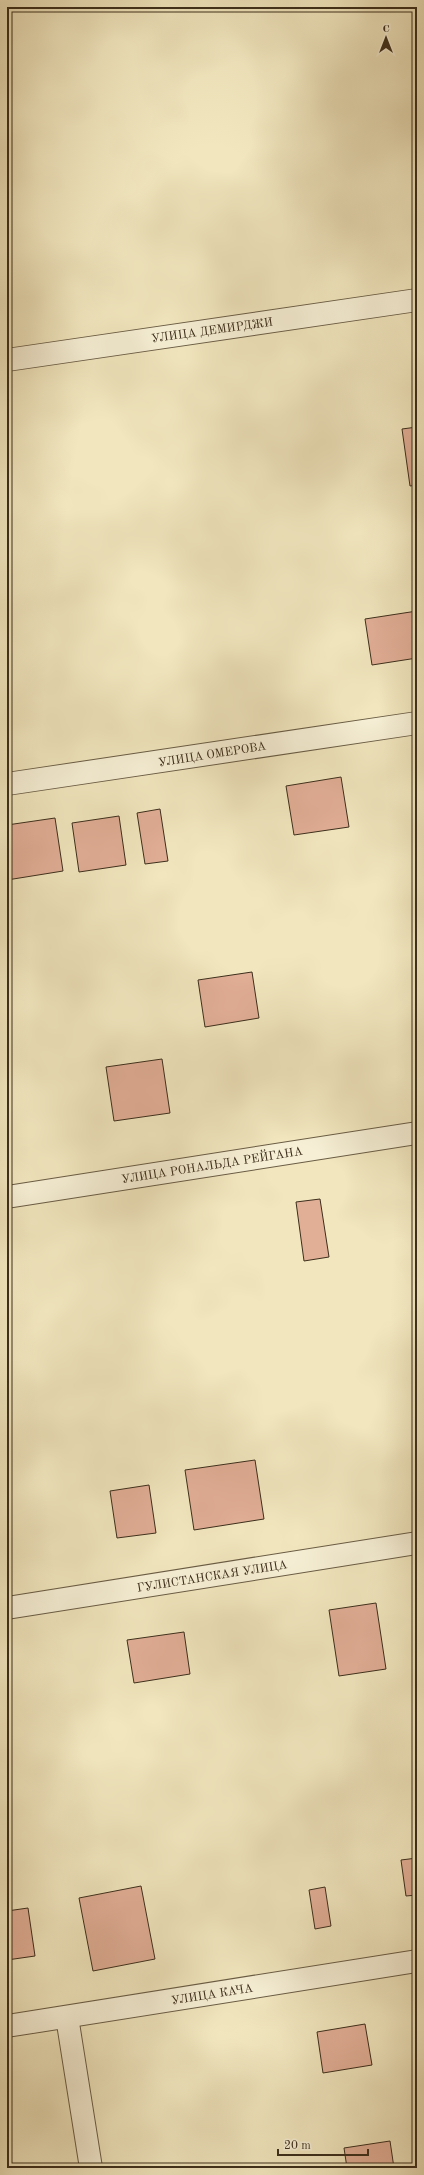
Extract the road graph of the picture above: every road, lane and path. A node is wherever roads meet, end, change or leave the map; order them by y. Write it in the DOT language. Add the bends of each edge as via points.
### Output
graph roads {
  1 [pos="417,300"];
  2 [pos="7,360"];
  3 [pos="417,723"];
  4 [pos="7,784"];
  5 [pos="417,1133"];
  6 [pos="7,1197"];
  7 [pos="417,1543"];
  8 [pos="7,1608"];
  9 [pos="417,1961"];
  10 [pos="67,2016"];
  11 [pos="7,2026"];
  12 [pos="91,2168"];
  1 -- 2 [label="street, УЛИЦА ДЕМИРДЖИ"];
  3 -- 4 [label="street, УЛИЦА ОМЕРОВА"];
  5 -- 6 [label="street, УЛИЦА РОНАЛЬДА РЕЙГАНА"];
  7 -- 8 [label="street, ГУЛИСТАНСКАЯ УЛИЦА"];
  9 -- 10 [label="street, УЛИЦА КАЧА"];
  10 -- 11 [label="street, УЛИЦА КАЧА"];
  10 -- 12 [label="street"];
}
